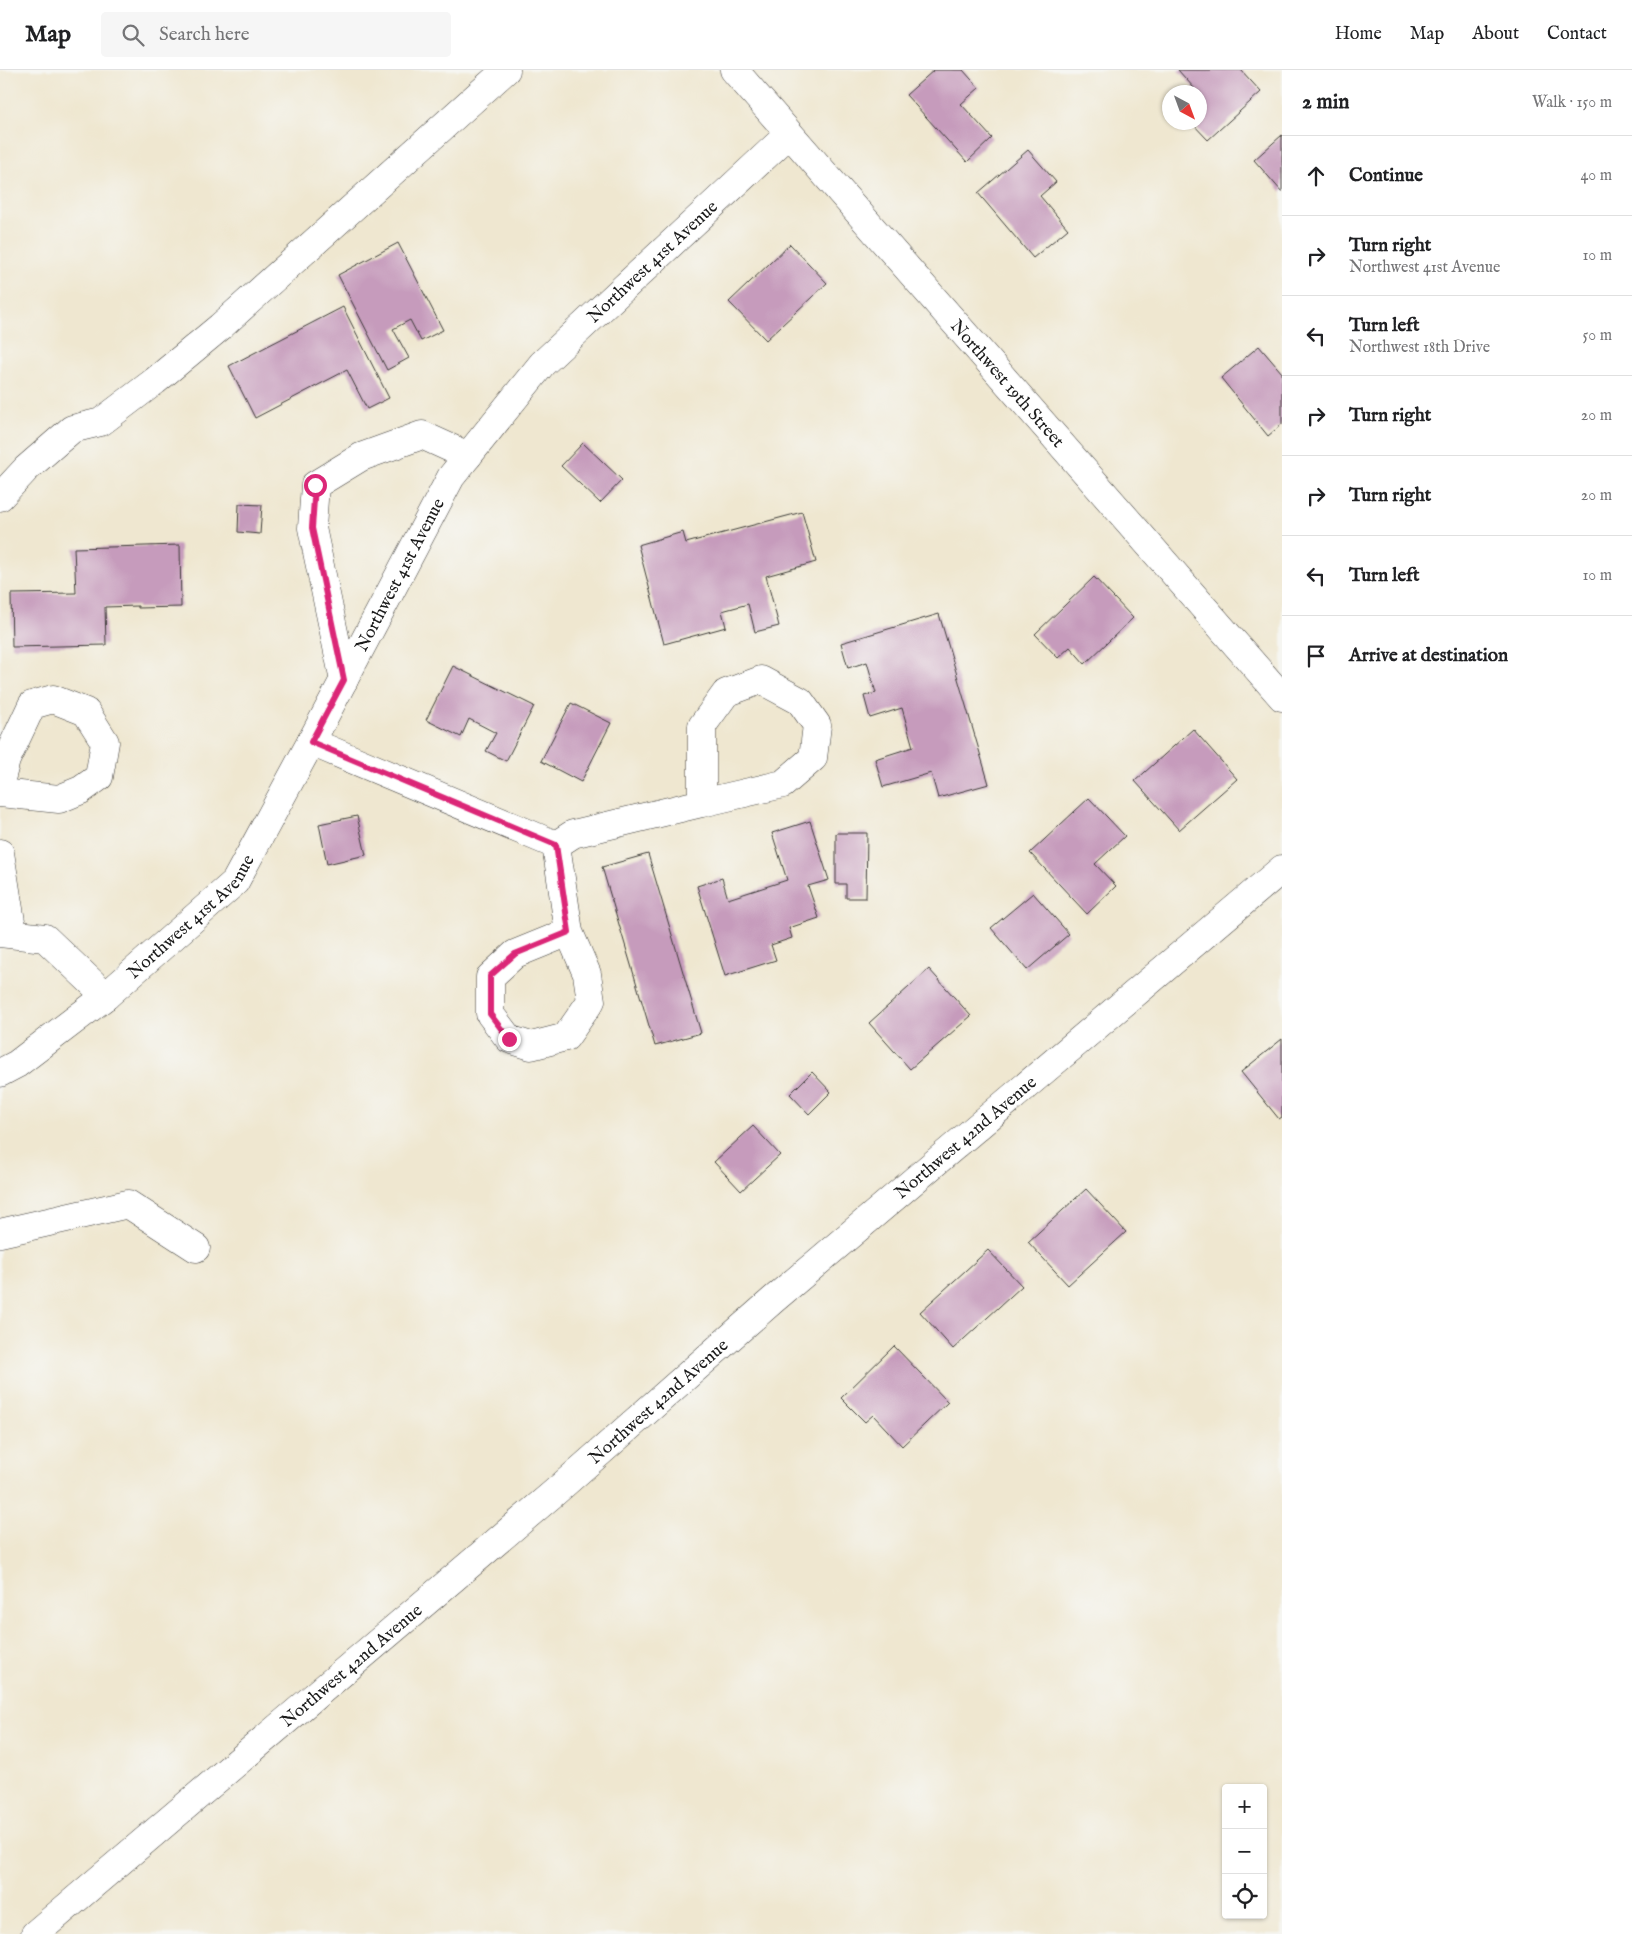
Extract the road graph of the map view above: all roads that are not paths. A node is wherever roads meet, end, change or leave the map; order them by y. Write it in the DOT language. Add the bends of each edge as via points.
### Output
graph roads {
  1 [pos="506,70"];
  2 [pos="734,70"];
  3 [pos="789,134"];
  4 [pos="468,456"];
  5 [pos="0,497"];
  6 [pos="344,680"];
  7 [pos="1282,697"];
  8 [pos="311,742"];
  9 [pos="0,783"];
  10 [pos="0,793"];
  11 [pos="702,803"];
  12 [pos="556,845"];
  13 [pos="0,853"];
  14 [pos="1282,869"];
  15 [pos="569,932"];
  16 [pos="6,934"];
  17 [pos="106,996"];
  18 [pos="0,1074"];
  19 [pos="0,1233"];
  20 [pos="196,1248"];
  21 [pos="35,1934"];
  1 -- 5 [label="street" via="213,333 101,422 72,430 26,469"];
  2 -- 3 [label="street, Northwest 19th Street"];
  3 -- 4 [label="street, Northwest 41st Avenue" via="542,364"];
  3 -- 7 [label="street, Northwest 19th Street"];
  4 -- 6 [label="street, Northwest 41st Avenue" via="451,477"];
  4 -- 6 [label="street" via="422,435 361,457 315,485 312,528"];
  6 -- 8 [label="street, Northwest 41st Avenue"];
  8 -- 12 [label="street"];
  8 -- 17 [label="street, Northwest 41st Avenue" via="235,882"];
  9 -- 10 [label="street" via="6,760 32,705 53,699 86,712 104,742 99,777 81,790 59,799"];
  11 -- 11 [label="street" via="783,784 812,758 816,725 800,700 761,680 726,694 702,726"];
  11 -- 12 [label="street" via="573,834"];
  12 -- 15 [label="street"];
  13 -- 16 [label="street"];
  14 -- 21 [label="street, Northwest 42nd Avenue" via="773,1300 555,1492"];
  16 -- 17 [label="street" via="45,938"];
  17 -- 18 [label="street, Northwest 41st Avenue"];
  19 -- 20 [label="street" via="128,1204"];
}
